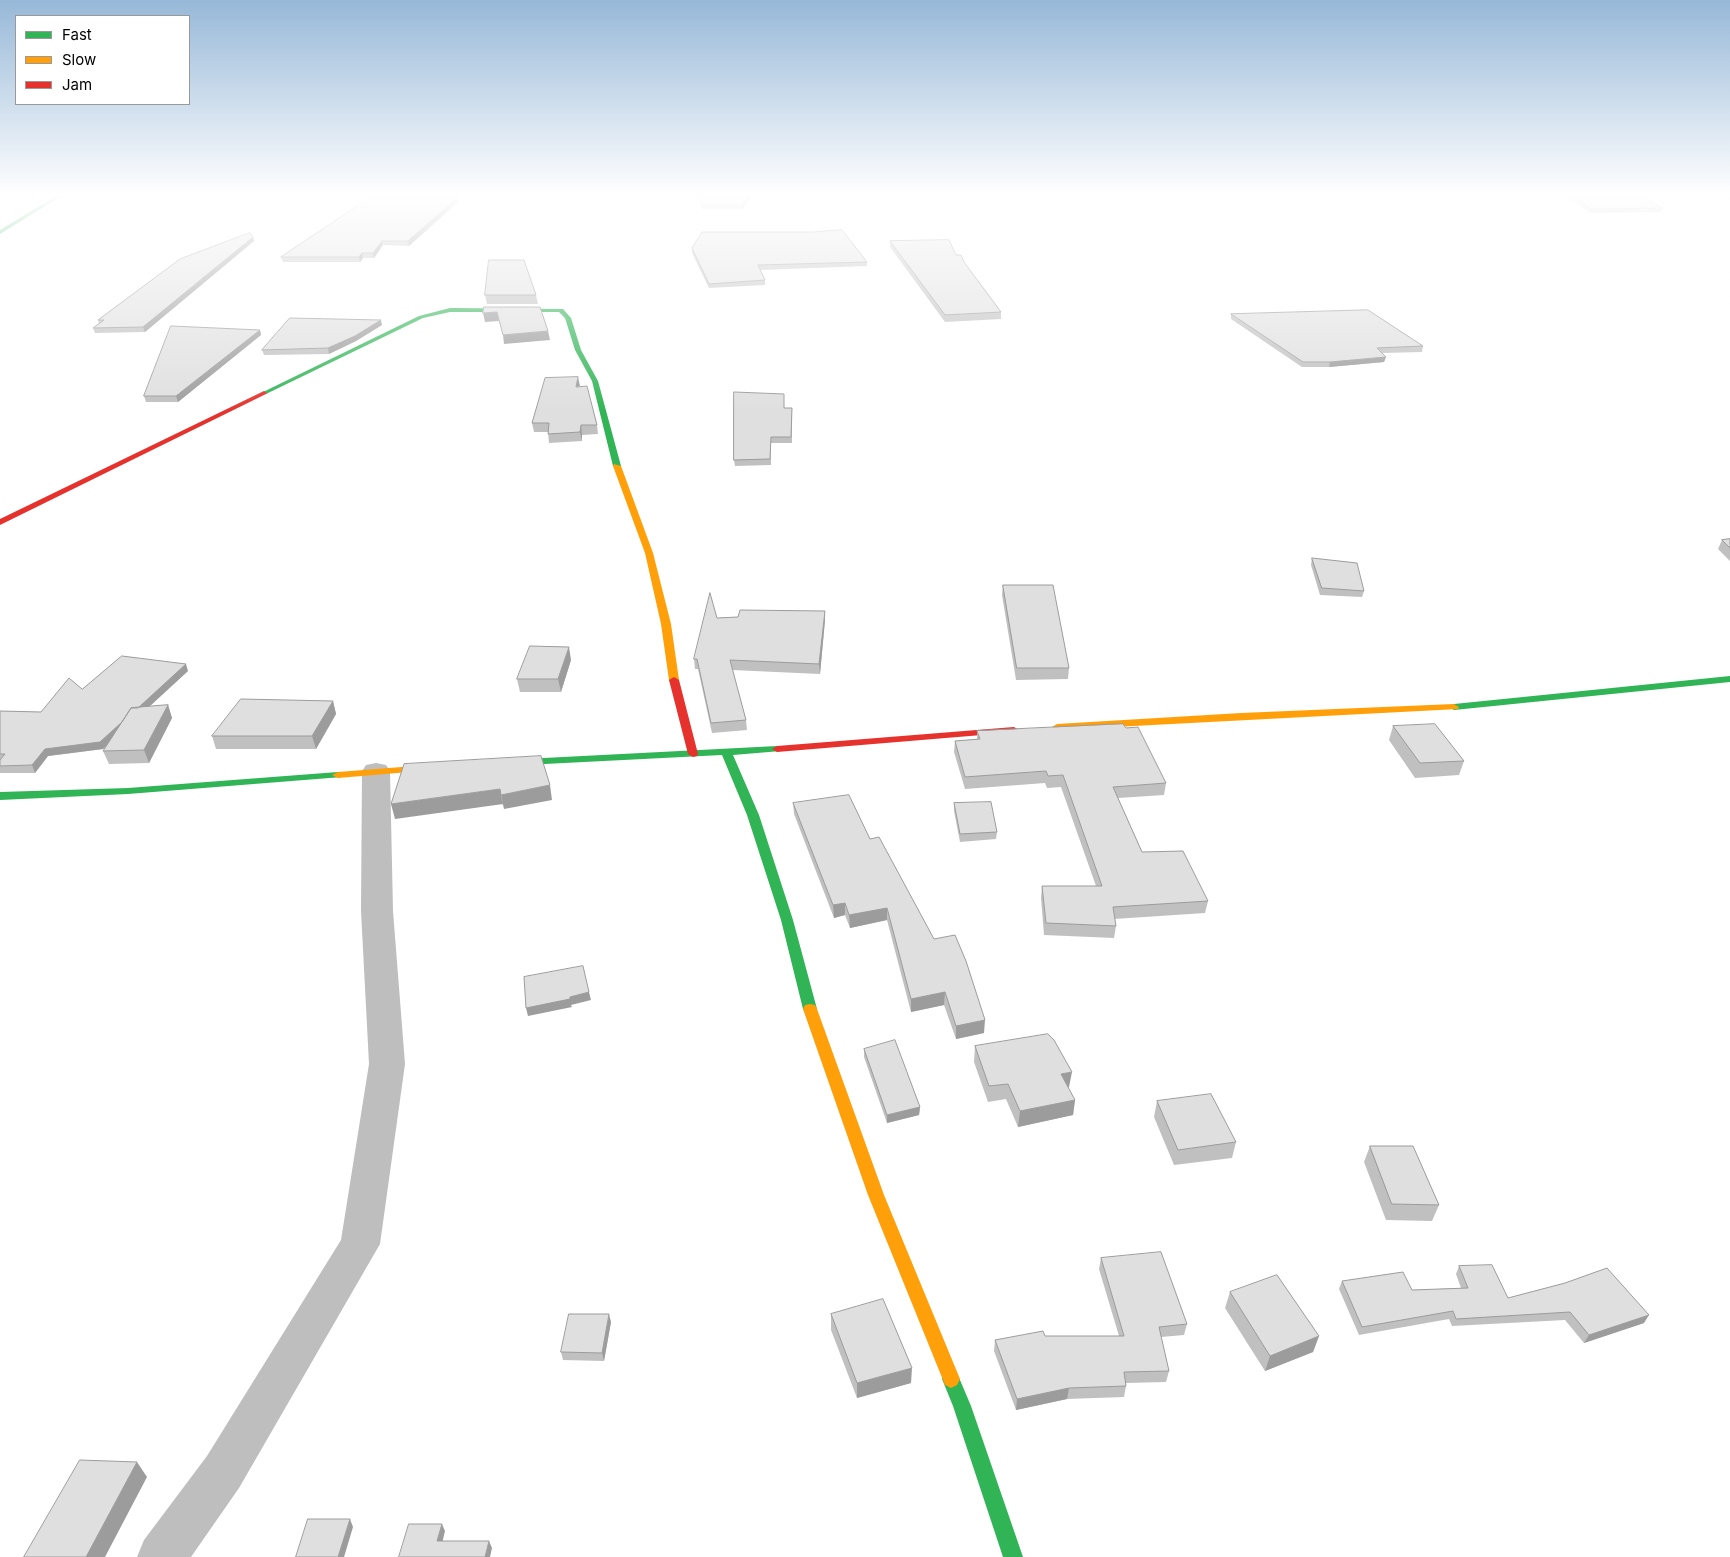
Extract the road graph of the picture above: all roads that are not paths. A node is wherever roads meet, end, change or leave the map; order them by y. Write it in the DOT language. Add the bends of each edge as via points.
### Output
graph roads {
  1 [pos="0,522"];
  2 [pos="1730,679"];
  3 [pos="1045,728"];
  4 [pos="1026,729"];
  5 [pos="727,753"];
  6 [pos="692,754"];
  7 [pos="493,764"];
  8 [pos="454,767"];
  9 [pos="376,772"];
  10 [pos="0,796"];
  11 [pos="161,1557"];
  12 [pos="1013,1557"];
  1 -- 6 [label="main road" via="421,317 450,310 561,310 568,318 578,350 595,382 615,461 649,553"];
  2 -- 3 [label="main road" via="1455,707"];
  4 -- 5 [label="main road"];
  5 -- 6 [label="main road"];
  5 -- 12 [label="main road" via="753,815 807,1001 848,1120 962,1406"];
  6 -- 7 [label="main road"];
  8 -- 9 [label="main road"];
  9 -- 10 [label="main road" via="128,791"];
  9 -- 11 [label="street" via="377,911 387,1064 360,1244 222,1472"];
}
